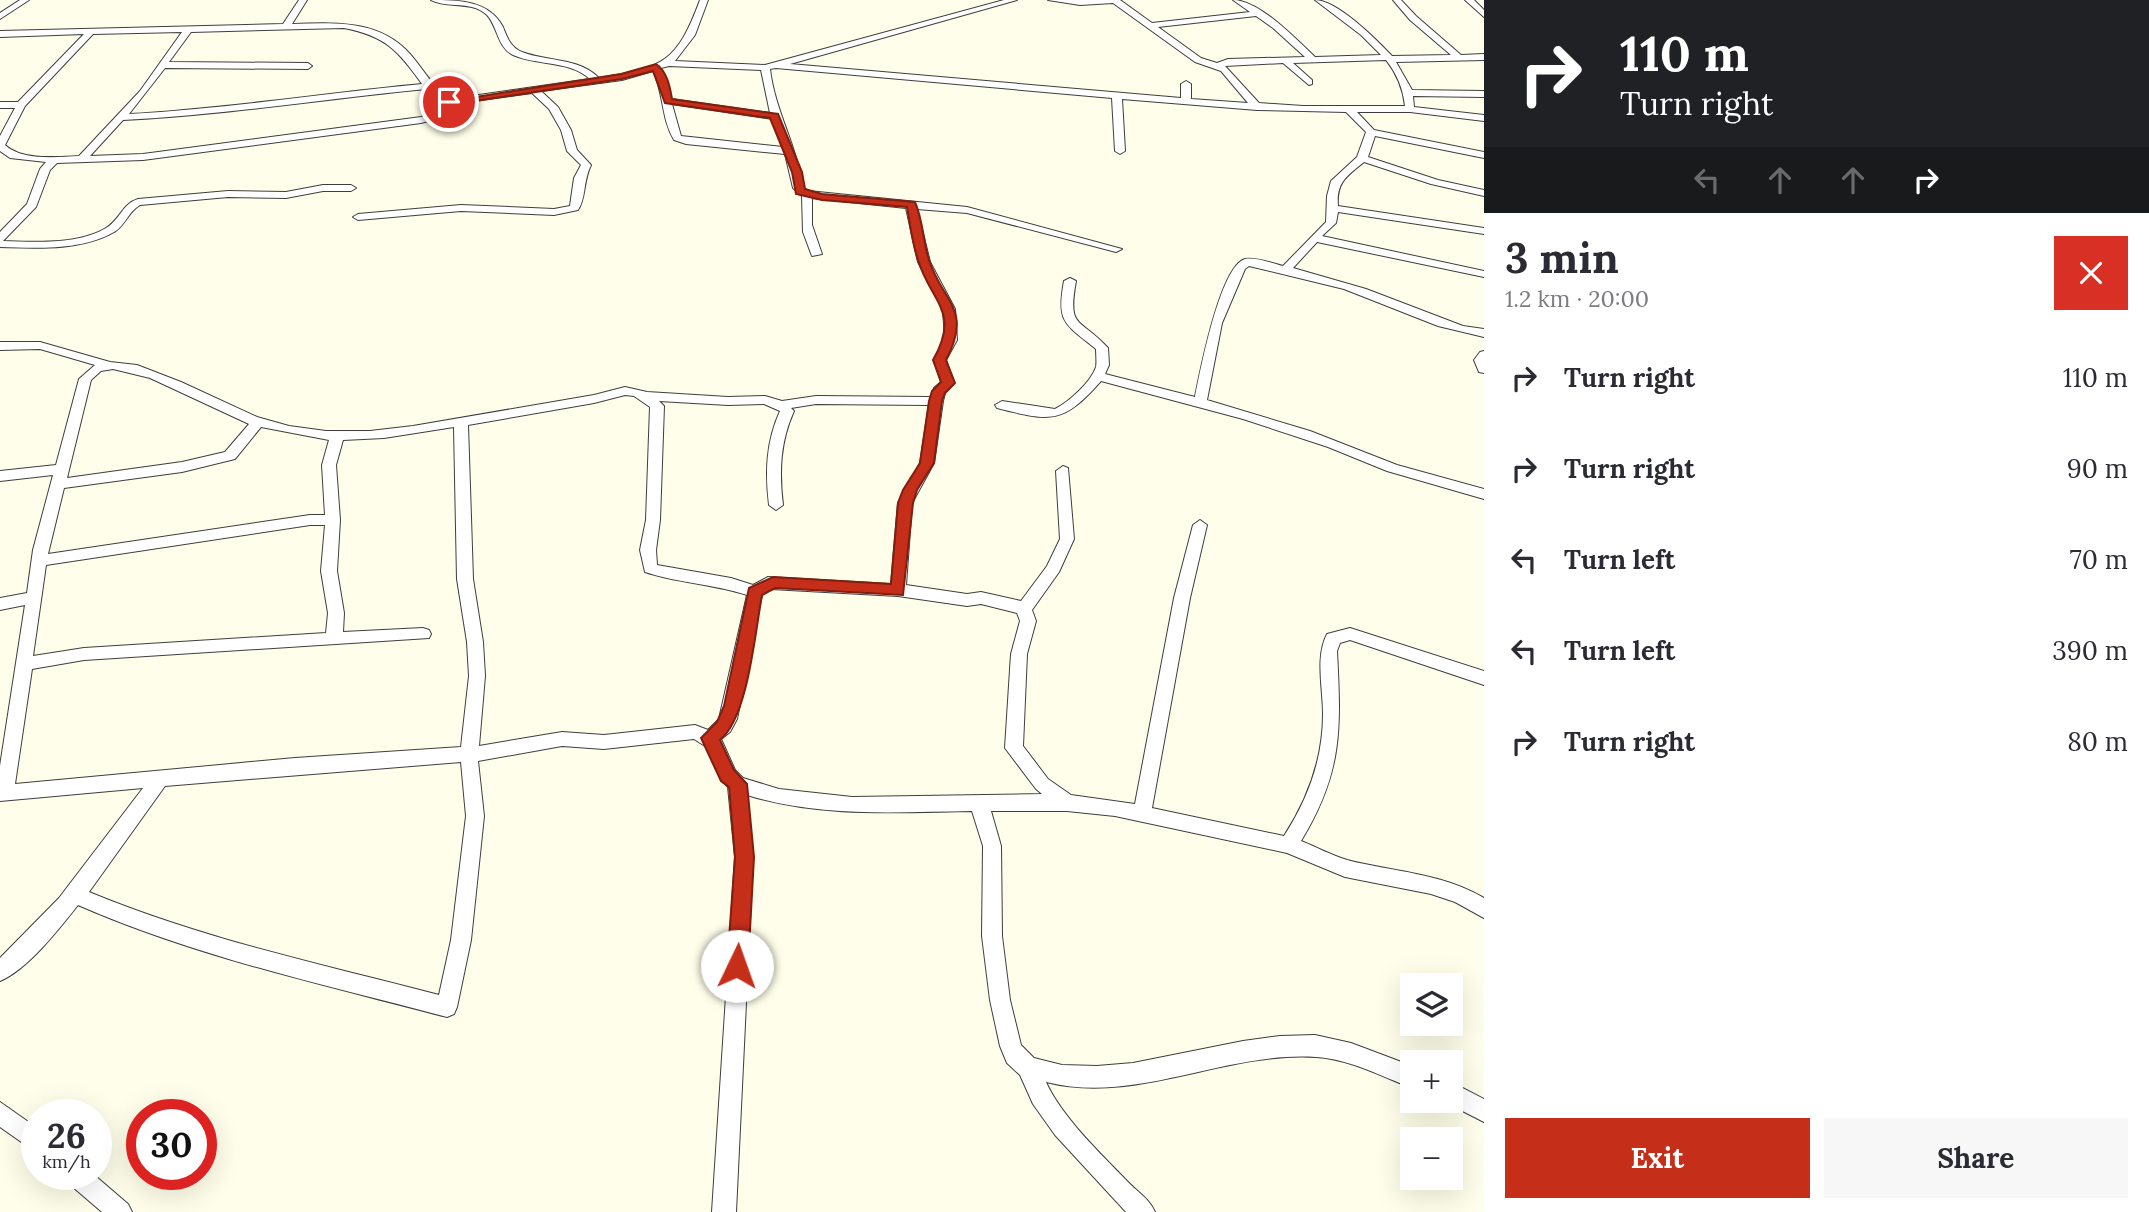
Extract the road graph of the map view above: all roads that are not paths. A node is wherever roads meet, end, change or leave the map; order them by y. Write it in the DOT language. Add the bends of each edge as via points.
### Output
graph roads {
  1 [pos="25,0"];
  2 [pos="303,0"];
  3 [pos="435,0"];
  4 [pos="704,0"];
  5 [pos="1013,0"];
  6 [pos="1052,0"];
  7 [pos="1115,0"];
  8 [pos="1237,0"];
  9 [pos="1319,0"];
  10 [pos="1397,0"];
  11 [pos="1471,2"];
  12 [pos="1484,4"];
  13 [pos="1256,14"];
  14 [pos="1484,15"];
  15 [pos="0,17"];
  16 [pos="1152,25"];
  17 [pos="286,26"];
  18 [pos="187,31"];
  19 [pos="0,34"];
  20 [pos="89,34"];
  21 [pos="1457,56"];
  22 [pos="1484,57"];
  23 [pos="1389,58"];
  24 [pos="1311,59"];
  25 [pos="1284,60"];
  26 [pos="669,63"];
  27 [pos="165,65"];
  28 [pos="308,66"];
  29 [pos="1217,66"];
  30 [pos="656,67"];
  31 [pos="770,67"];
  32 [pos="597,81"];
  33 [pos="1309,82"];
  34 [pos="1186,84"];
  35 [pos="426,86"];
  36 [pos="534,90"];
  37 [pos="1410,93"];
  38 [pos="1484,94"];
  39 [pos="1117,97"];
  40 [pos="668,101"];
  41 [pos="449,102"];
  42 [pos="1186,102"];
  43 [pos="0,105"];
  44 [pos="21,105"];
  45 [pos="1257,107"];
  46 [pos="1349,109"];
  47 [pos="1410,109"];
  48 [pos="774,116"];
  49 [pos="122,117"];
  50 [pos="1484,118"];
  51 [pos="1371,132"];
  52 [pos="785,148"];
  53 [pos="1120,151"];
  54 [pos="1484,155"];
  55 [pos="1362,158"];
  56 [pos="54,160"];
  57 [pos="81,160"];
  58 [pos="351,188"];
  59 [pos="1484,193"];
  60 [pos="807,194"];
  61 [pos="911,204"];
  62 [pos="1334,208"];
  63 [pos="358,216"];
  64 [pos="1484,232"];
  65 [pos="0,238"];
  66 [pos="1314,238"];
  67 [pos="0,244"];
  68 [pos="1116,249"];
  69 [pos="816,254"];
  70 [pos="1286,269"];
  71 [pos="1484,274"];
  72 [pos="1070,281"];
  73 [pos="1483,336"];
  74 [pos="0,346"];
  75 [pos="1484,355"];
  76 [pos="97,365"];
  77 [pos="1484,369"];
  78 [pos="1098,376"];
  79 [pos="646,396"];
  80 [pos="936,401"];
  81 [pos="1200,404"];
  82 [pos="782,405"];
  83 [pos="1002,405"];
  84 [pos="259,421"];
  85 [pos="461,422"];
  86 [pos="337,436"];
  87 [pos="61,469"];
  88 [pos="1063,471"];
  89 [pos="0,476"];
  90 [pos="57,485"];
  91 [pos="1484,494"];
  92 [pos="776,505"];
  93 [pos="332,520"];
  94 [pos="1200,525"];
  95 [pos="39,561"];
  96 [pos="898,590"];
  97 [pos="755,592"];
  98 [pos="34,598"];
  99 [pos="0,604"];
  100 [pos="1024,609"];
  101 [pos="423,634"];
  102 [pos="334,639"];
  103 [pos="24,664"];
  104 [pos="1484,678"];
  105 [pos="710,738"];
  106 [pos="469,754"];
  107 [pos="160,778"];
  108 [pos="737,784"];
  109 [pos="2,792"];
  110 [pos="1040,793"];
  111 [pos="979,802"];
  112 [pos="1142,814"];
  113 [pos="1288,845"];
  114 [pos="75,895"];
  115 [pos="1484,909"];
  116 [pos="0,971"];
  117 [pos="1028,1067"];
  118 [pos="1400,1073"];
  119 [pos="1463,1100"];
  120 [pos="1484,1111"];
  121 [pos="0,1113"];
  122 [pos="21,1129"];
  123 [pos="94,1190"];
  124 [pos="120,1212"];
  125 [pos="724,1212"];
  126 [pos="1143,1212"];
  1 -- 15 [label="street"];
  2 -- 17 [label="street"];
  3 -- 32 [label="street" via="483,8 497,20 503,40 514,52 553,60"];
  4 -- 26 [label="street" via="691,35"];
  5 -- 31 [label="street"];
  6 -- 7 [label="street"];
  7 -- 16 [label="street"];
  8 -- 13 [label="street"];
  9 -- 23 [label="street"];
  10 -- 21 [label="street"];
  11 -- 12 [label="street"];
  11 -- 14 [label="street"];
  13 -- 16 [label="street"];
  13 -- 24 [label="street"];
  16 -- 29 [label="street" via="1198,60"];
  17 -- 18 [label="street"];
  17 -- 35 [label="street" via="336,24 382,36 400,49"];
  18 -- 20 [label="street"];
  18 -- 27 [label="street"];
  19 -- 20 [label="street"];
  20 -- 44 [label="street"];
  21 -- 22 [label="street"];
  21 -- 23 [label="street"];
  23 -- 24 [label="street"];
  23 -- 37 [label="street"];
  24 -- 25 [label="street"];
  25 -- 29 [label="street"];
  25 -- 33 [label="street"];
  26 -- 30 [label="street"];
  26 -- 31 [label="street"];
  27 -- 28 [label="street"];
  27 -- 49 [label="street"];
  29 -- 45 [label="street"];
  30 -- 32 [label="street"];
  30 -- 40 [label="street"];
  31 -- 39 [label="street"];
  31 -- 48 [label="street"];
  32 -- 36 [label="street"];
  34 -- 42 [label="street"];
  35 -- 41 [label="street"];
  35 -- 49 [label="street" via="199,113"];
  36 -- 41 [label="street"];
  36 -- 63 [label="street" via="553,107 572,151 586,165 574,208 554,212 461,208"];
  37 -- 38 [label="street"];
  37 -- 47 [label="street"];
  39 -- 42 [label="street"];
  39 -- 53 [label="street"];
  40 -- 48 [label="street"];
  40 -- 52 [label="street" via="674,133 682,140"];
  41 -- 57 [label="street" via="447,113 407,123 189,152"];
  42 -- 45 [label="street"];
  43 -- 44 [label="street"];
  44 -- 56 [label="street" via="1,146 10,155"];
  45 -- 46 [label="street"];
  46 -- 47 [label="street"];
  46 -- 51 [label="street"];
  47 -- 50 [label="street"];
  48 -- 52 [label="street"];
  49 -- 57 [label="street"];
  51 -- 54 [label="street"];
  51 -- 55 [label="street"];
  52 -- 60 [label="street" via="797,172 798,188"];
  55 -- 59 [label="street"];
  55 -- 62 [label="street" via="1336,181"];
  56 -- 57 [label="street"];
  56 -- 65 [label="street" via="45,169 32,205"];
  58 -- 67 [label="street" via="138,202 104,232 52,245"];
  60 -- 61 [label="street"];
  60 -- 69 [label="street" via="808,236"];
  61 -- 68 [label="street" via="975,212"];
  61 -- 80 [label="street" via="924,262 949,309 951,340 940,360 948,383"];
  62 -- 64 [label="street"];
  62 -- 66 [label="street" via="1331,223"];
  66 -- 70 [label="street"];
  66 -- 71 [label="street"];
  70 -- 73 [label="street" via="1363,291"];
  70 -- 81 [label="street" via="1247,261 1240,267 1216,323"];
  72 -- 78 [label="street" via="1065,308 1072,323 1102,348"];
  74 -- 76 [label="street" via="31,344"];
  75 -- 77 [label="street" via="1480,360"];
  76 -- 84 [label="street" via="155,376"];
  76 -- 87 [label="street" via="79,395"];
  78 -- 81 [label="street"];
  78 -- 83 [label="street" via="1067,411 1053,415"];
  79 -- 82 [label="street" via="765,400"];
  79 -- 85 [label="street" via="627,390"];
  79 -- 97 [label="street" via="657,406 650,568"];
  80 -- 82 [label="street" via="816,400"];
  80 -- 96 [label="street" via="927,463 905,503"];
  81 -- 91 [label="street" via="1327,442 1406,473"];
  82 -- 92 [label="street" via="788,411 772,470"];
  84 -- 86 [label="street" via="308,434"];
  84 -- 90 [label="street" via="230,456"];
  85 -- 86 [label="street" via="376,436"];
  85 -- 106 [label="street" via="465,579 477,676"];
  86 -- 93 [label="street" via="329,465"];
  87 -- 89 [label="street"];
  87 -- 90 [label="street"];
  88 -- 100 [label="street" via="1066,539 1054,568"];
  90 -- 95 [label="street"];
  93 -- 95 [label="street"];
  93 -- 102 [label="street" via="329,571 336,613"];
  94 -- 112 [label="street"];
  95 -- 98 [label="street"];
  96 -- 97 [label="street" via="773,582"];
  96 -- 100 [label="street" via="993,600"];
  97 -- 105 [label="street" via="733,706 724,727"];
  98 -- 99 [label="street"];
  98 -- 103 [label="street"];
  100 -- 110 [label="street" via="1028,621 1019,654 1014,748"];
  101 -- 102 [label="street"];
  102 -- 103 [label="street" via="84,654"];
  103 -- 109 [label="street"];
  104 -- 113 [label="street" via="1350,634 1333,638 1326,766 1302,824"];
  105 -- 106 [label="street" via="695,732 604,742 562,739"];
  105 -- 108 [label="street"];
  106 -- 107 [label="street"];
  106 -- 114 [label="street" via="475,816 471,869 447,1007 176,935"];
  107 -- 109 [label="street"];
  107 -- 114 [label="street"];
  108 -- 111 [label="street" via="779,797 852,805"];
  108 -- 125 [label="street" via="744,857"];
  110 -- 111 [label="street"];
  110 -- 112 [label="street" via="1067,803"];
  111 -- 117 [label="street" via="992,846 992,936 1000,1000 1011,1046"];
  112 -- 113 [label="street"];
  113 -- 115 [label="street" via="1345,868 1431,885"];
  114 -- 116 [label="street" via="26,950"];
  117 -- 118 [label="street" via="1063,1078 1115,1075 1275,1047 1318,1046"];
  117 -- 126 [label="street" via="1063,1127"];
  119 -- 120 [label="street"];
  121 -- 122 [label="street"];
  123 -- 124 [label="street"];
}
